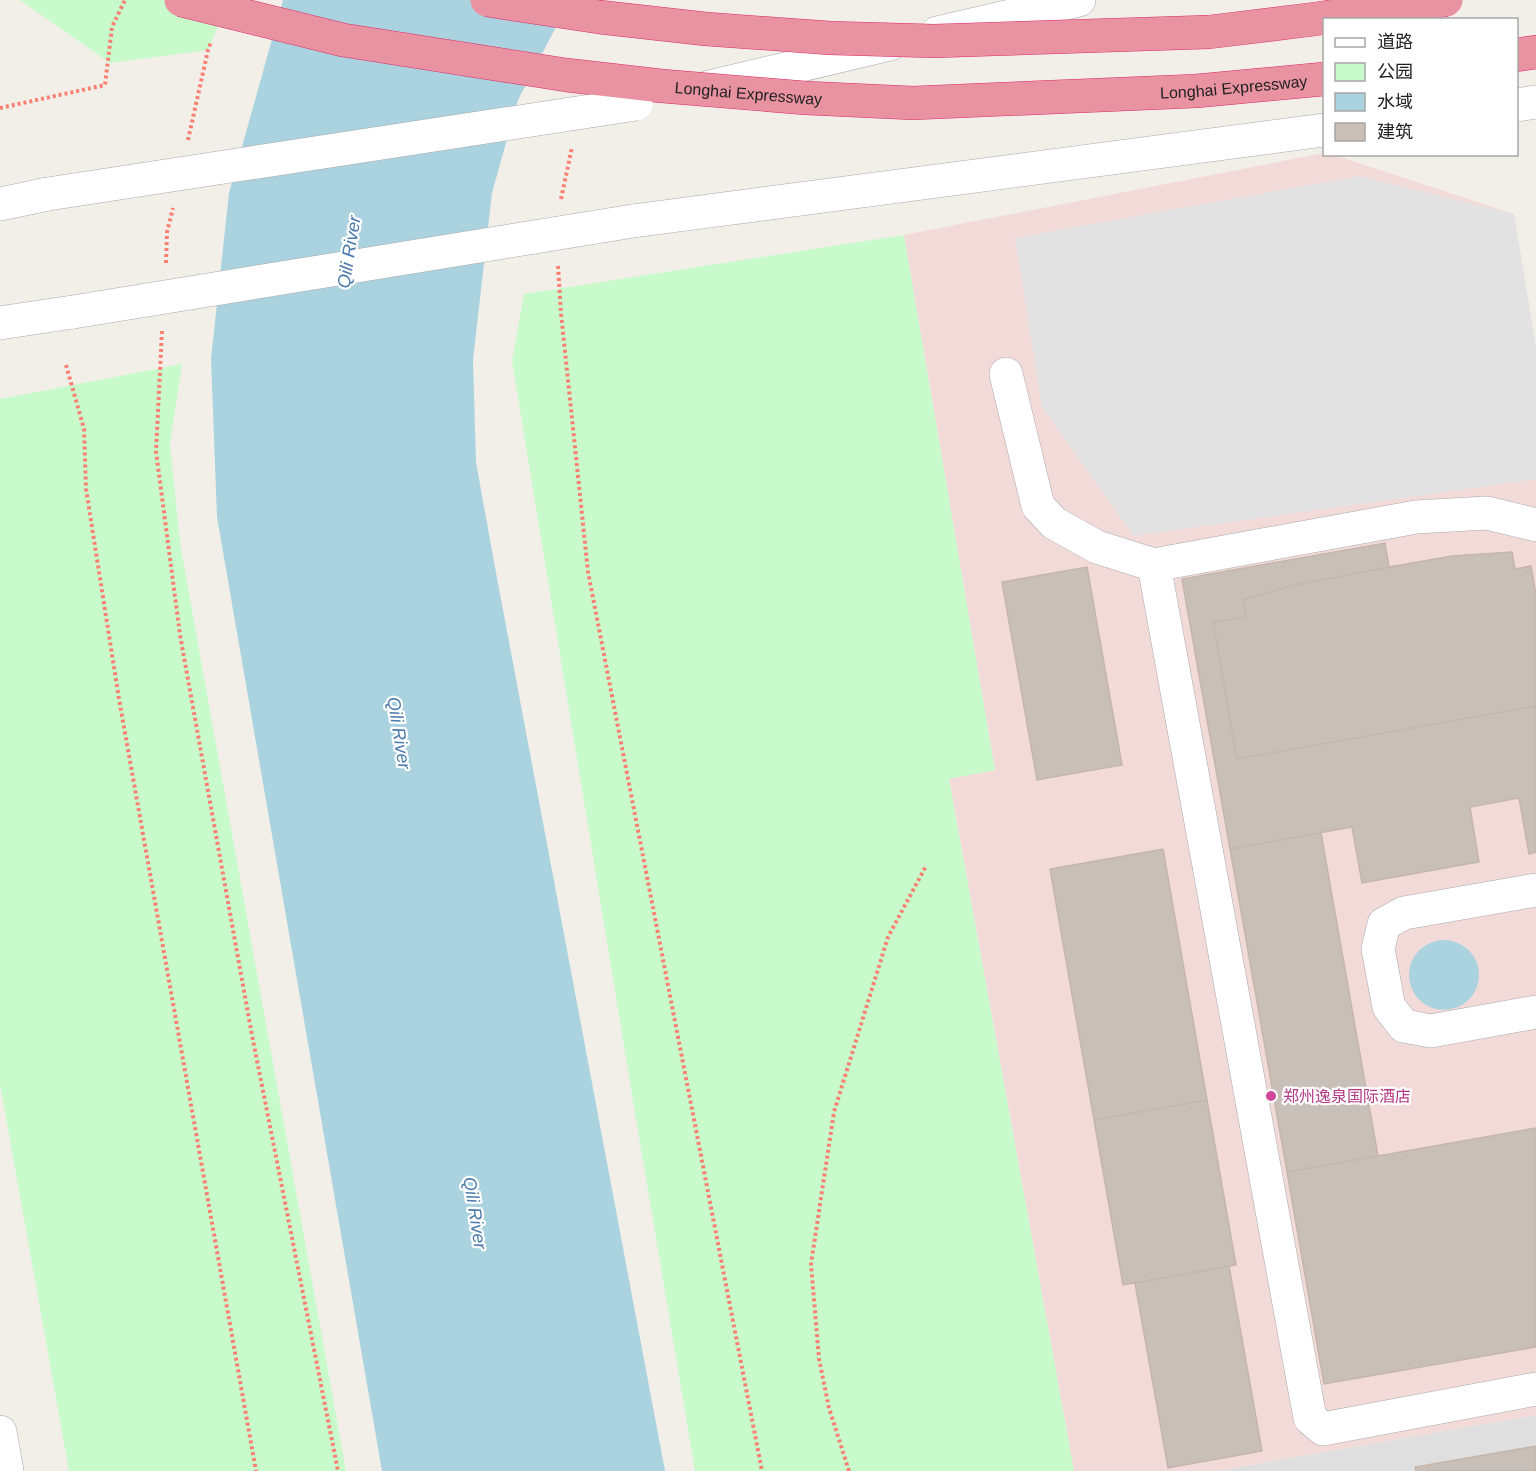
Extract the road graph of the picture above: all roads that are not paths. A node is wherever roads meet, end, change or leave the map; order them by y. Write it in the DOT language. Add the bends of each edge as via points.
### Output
graph roads {
  1 [pos="181,0"];
  2 [pos="487,0"];
  3 [pos="1078,0"];
  4 [pos="1446,0"];
  5 [pos="1536,52"];
  6 [pos="1518,55"];
  7 [pos="1323,79"];
  8 [pos="1536,102"];
  9 [pos="1518,105"];
  10 [pos="1323,130"];
  11 [pos="0,204"];
  12 [pos="0,323"];
  13 [pos="1006,374"];
  14 [pos="1536,525"];
  15 [pos="1154,565"];
  16 [pos="1536,890"];
  17 [pos="1536,1012"];
  18 [pos="1536,1389"];
  19 [pos="0,1432"];
  20 [pos="7,1471"];
  1 -- 7 [label="highway, Longhai Expressway, bridge" via="343,40 566,75 806,98 913,103 1196,91"];
  2 -- 4 [label="highway, bridge" via="706,29 934,41 1209,32"];
  3 -- 11 [label="street, bridge" via="636,104"];
  5 -- 6 [label="highway"];
  8 -- 9 [label="street"];
  10 -- 12 [label="street, bridge" via="633,221"];
  13 -- 15 [label="street" via="1038,506 1054,523 1096,547"];
  14 -- 15 [label="street" via="1487,513 1416,517"];
  15 -- 18 [label="street" via="1310,1418 1323,1429"];
  16 -- 17 [label="street" via="1404,913 1384,924 1378,949 1389,1007 1404,1026 1431,1031"];
  19 -- 20 [label="street"];
}
